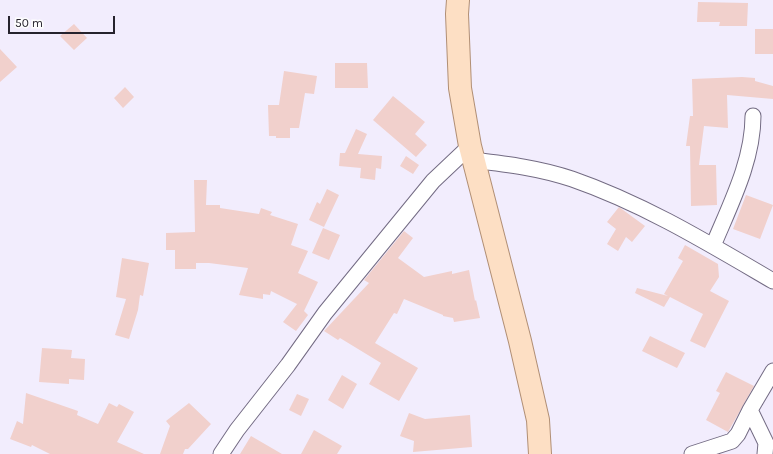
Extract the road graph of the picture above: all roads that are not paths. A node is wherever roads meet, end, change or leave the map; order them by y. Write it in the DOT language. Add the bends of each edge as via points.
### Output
graph roads {
  1 [pos="458,0"];
  2 [pos="753,116"];
  3 [pos="471,153"];
  4 [pos="713,246"];
  5 [pos="773,281"];
  6 [pos="773,371"];
  7 [pos="750,410"];
  8 [pos="724,449"];
  9 [pos="221,454"];
  10 [pos="540,454"];
  11 [pos="692,454"];
  12 [pos="766,454"];
  1 -- 3 [label="main road" via="460,88"];
  2 -- 4 [label="street" via="753,130 746,164"];
  3 -- 4 [label="street" via="571,179 648,210"];
  3 -- 9 [label="street" via="433,181 325,313"];
  3 -- 10 [label="main road" via="524,355 538,420"];
  4 -- 5 [label="street"];
  6 -- 7 [label="street"];
  7 -- 8 [label="street" via="738,434"];
  7 -- 12 [label="street" via="766,443"];
  8 -- 11 [label="street"];
}
